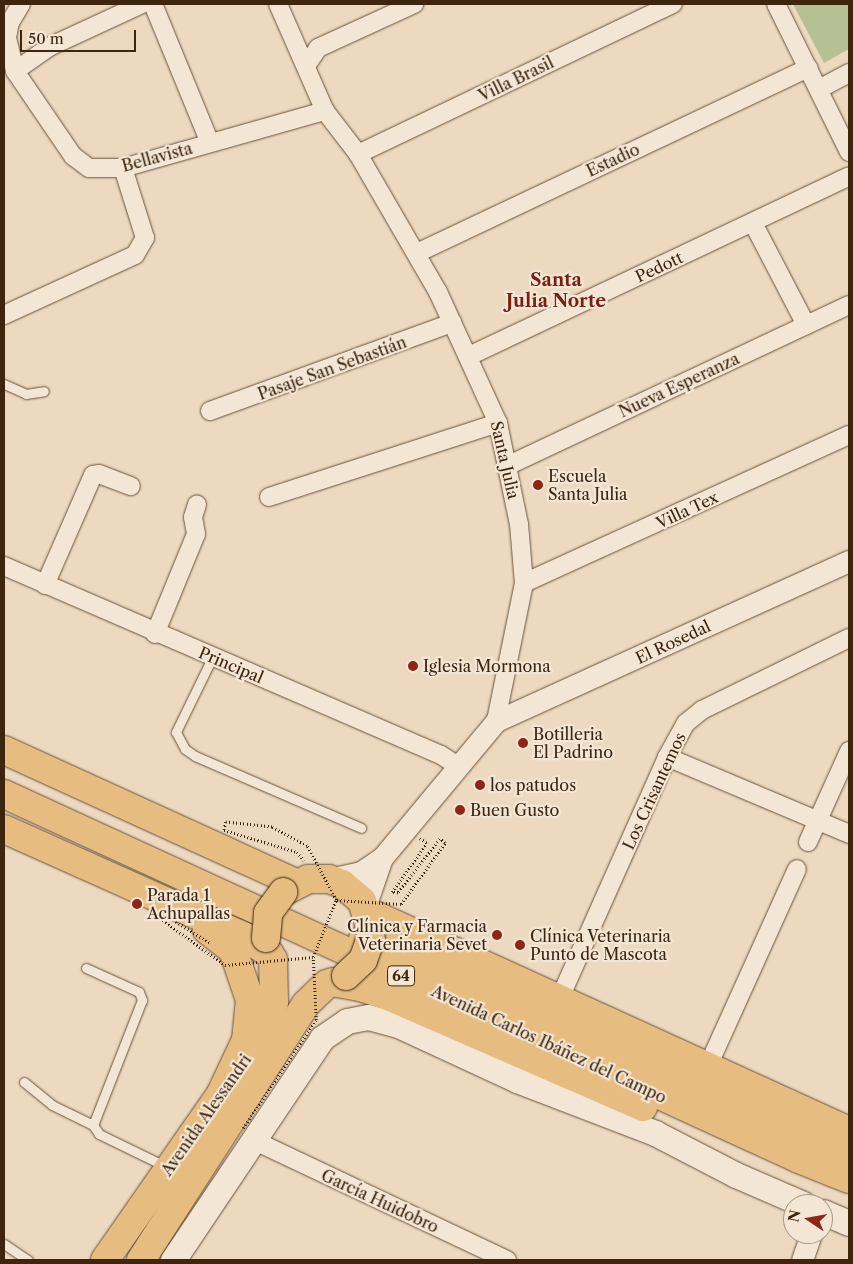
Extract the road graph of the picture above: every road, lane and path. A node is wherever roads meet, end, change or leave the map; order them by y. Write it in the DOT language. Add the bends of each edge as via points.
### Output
graph roads {
  1 [pos="21,4"];
  2 [pos="142,4"];
  3 [pos="153,4"];
  4 [pos="278,4"];
  5 [pos="414,4"];
  6 [pos="673,4"];
  7 [pos="776,4"];
  8 [pos="306,66"];
  9 [pos="808,68"];
  10 [pos="15,71"];
  11 [pos="849,73"];
  12 [pos="819,90"];
  13 [pos="325,111"];
  14 [pos="210,143"];
  15 [pos="849,152"];
  16 [pos="358,154"];
  17 [pos="122,168"];
  18 [pos="849,176"];
  19 [pos="753,223"];
  20 [pos="417,253"];
  21 [pos="849,305"];
  22 [pos="4,315"];
  23 [pos="452,323"];
  24 [pos="806,325"];
  25 [pos="469,356"];
  26 [pos="4,384"];
  27 [pos="44,391"];
  28 [pos="210,411"];
  29 [pos="498,423"];
  30 [pos="849,435"];
  31 [pos="509,465"];
  32 [pos="131,486"];
  33 [pos="269,497"];
  34 [pos="197,505"];
  35 [pos="849,561"];
  36 [pos="4,566"];
  37 [pos="524,583"];
  38 [pos="45,584"];
  39 [pos="155,634"];
  40 [pos="847,645"];
  41 [pos="213,656"];
  42 [pos="496,721"];
  43 [pos="4,750"];
  44 [pos="849,751"];
  45 [pos="668,757"];
  46 [pos="458,766"];
  47 [pos="4,774"];
  48 [pos="4,794"];
  49 [pos="818,820"];
  50 [pos="361,828"];
  51 [pos="4,829"];
  52 [pos="849,834"];
  53 [pos="808,842"];
  54 [pos="427,843"];
  55 [pos="382,858"];
  56 [pos="797,869"];
  57 [pos="289,887"];
  58 [pos="333,890"];
  59 [pos="166,903"];
  60 [pos="368,919"];
  61 [pos="270,950"];
  62 [pos="313,957"];
  63 [pos="86,968"];
  64 [pos="335,981"];
  65 [pos="559,1000"];
  66 [pos="708,1066"];
  67 [pos="24,1082"];
  68 [pos="216,1104"];
  69 [pos="93,1125"];
  70 [pos="849,1130"];
  71 [pos="248,1134"];
  72 [pos="799,1159"];
  73 [pos="169,1168"];
  74 [pos="845,1172"];
  75 [pos="783,1195"];
  76 [pos="833,1216"];
  77 [pos="849,1223"];
  78 [pos="4,1244"];
  79 [pos="808,1244"];
  80 [pos="28,1260"];
  81 [pos="105,1260"];
  82 [pos="142,1260"];
  83 [pos="173,1260"];
  84 [pos="507,1260"];
  85 [pos="802,1260"];
  1 -- 10 [label="street, Bellavista" via="10,22 6,38"];
  2 -- 10 [label="street" via="49,47"];
  3 -- 14 [label="street"];
  4 -- 8 [label="street, Santa Julia" via="298,56"];
  5 -- 8 [label="street" via="318,48"];
  6 -- 16 [label="street, Villa Brasil"];
  7 -- 9 [label="street"];
  8 -- 13 [label="street, Santa Julia"];
  9 -- 12 [label="street"];
  9 -- 20 [label="street, Estadio"];
  10 -- 17 [label="street, Bellavista" via="72,156 89,168"];
  11 -- 12 [label="street"];
  12 -- 15 [label="street"];
  13 -- 14 [label="street, Bellavista"];
  13 -- 16 [label="street, Santa Julia"];
  14 -- 17 [label="street, Bellavista"];
  16 -- 20 [label="street, Santa Julia"];
  17 -- 22 [label="street" via="145,238 135,255"];
  18 -- 19 [label="street, Pedott"];
  19 -- 24 [label="street"];
  19 -- 25 [label="street, Pedott"];
  20 -- 23 [label="street, Santa Julia"];
  21 -- 24 [label="street, Nueva Esperanza"];
  23 -- 25 [label="street, Santa Julia"];
  23 -- 28 [label="street, Pasaje San Sebastián"];
  24 -- 31 [label="street, Nueva Esperanza"];
  25 -- 29 [label="street, Santa Julia"];
  26 -- 27 [label="lane" via="26,394"];
  29 -- 31 [label="street, Santa Julia"];
  29 -- 33 [label="street"];
  30 -- 37 [label="street, Villa Tex"];
  31 -- 37 [label="street, Santa Julia"];
  32 -- 38 [label="street" via="99,474 93,475"];
  34 -- 39 [label="street" via="193,517 196,534"];
  35 -- 42 [label="street, El Rosedal"];
  36 -- 38 [label="street, Principal"];
  37 -- 42 [label="street, Santa Julia"];
  38 -- 39 [label="street, Principal"];
  39 -- 41 [label="street, Principal"];
  40 -- 45 [label="street, Los Crisantemos" via="702,710 680,731"];
  41 -- 46 [label="street, Principal" via="441,755"];
  41 -- 50 [label="lane" via="176,732 185,749"];
  42 -- 46 [label="street, Santa Julia"];
  43 -- 57 [label="main road"];
  44 -- 49 [label="street"];
  45 -- 49 [label="street"];
  45 -- 65 [label="street, Los Crisantemos"];
  46 -- 55 [label="street, Santa Julia"];
  47 -- 74 [label="main road, Avenida Carlos Ibáñez del Campo / 64" via="358,936"];
  48 -- 72 [label="main road, Avenida Carlos Ibáñez del Campo / 64"];
  49 -- 52 [label="street"];
  49 -- 53 [label="street"];
  51 -- 59 [label="main road"];
  54 -- 58 [label="path, bridge" via="392,892 398,893 440,839 445,843 401,904"];
  55 -- 58 [label="street, Santa Julia"];
  55 -- 60 [label="street, Santa Julia"];
  56 -- 66 [label="street"];
  57 -- 58 [label="main road" via="308,879"];
  57 -- 61 [label="main road, bridge" via="268,913"];
  58 -- 60 [label="main road" via="353,891"];
  59 -- 61 [label="main road"];
  59 -- 68 [label="main road" via="225,941 240,964 246,984 250,1014 246,1040"];
  60 -- 64 [label="main road, bridge" via="363,960"];
  60 -- 65 [label="main road"];
  61 -- 64 [label="main road" via="296,980"];
  61 -- 68 [label="main road, Avenida Alessandri" via="276,985 268,1020"];
  62 -- 71 [label="path, bridge" via="316,1020"];
  63 -- 69 [label="lane" via="139,992 142,1000"];
  64 -- 72 [label="main road" via="390,997 545,1067 720,1138"];
  64 -- 82 [label="main road, Avenida Alessandri" via="296,1018"];
  65 -- 66 [label="main road"];
  66 -- 70 [label="main road"];
  67 -- 69 [label="lane" via="52,1106"];
  68 -- 73 [label="main road, Avenida Alessandri"];
  69 -- 73 [label="lane" via="99,1134"];
  71 -- 75 [label="main road" via="322,1038 347,1021 368,1017 398,1025 517,1080 655,1132 736,1175"];
  71 -- 83 [label="main road"];
  71 -- 84 [label="street, García Huidobro"];
  72 -- 74 [label="main road, Avenida Carlos Ibáñez del Campo / 64"];
  73 -- 81 [label="main road, Avenida Alessandri"];
  76 -- 77 [label="main road"];
  78 -- 80 [label="lane"];
  79 -- 85 [label="street"];
}
